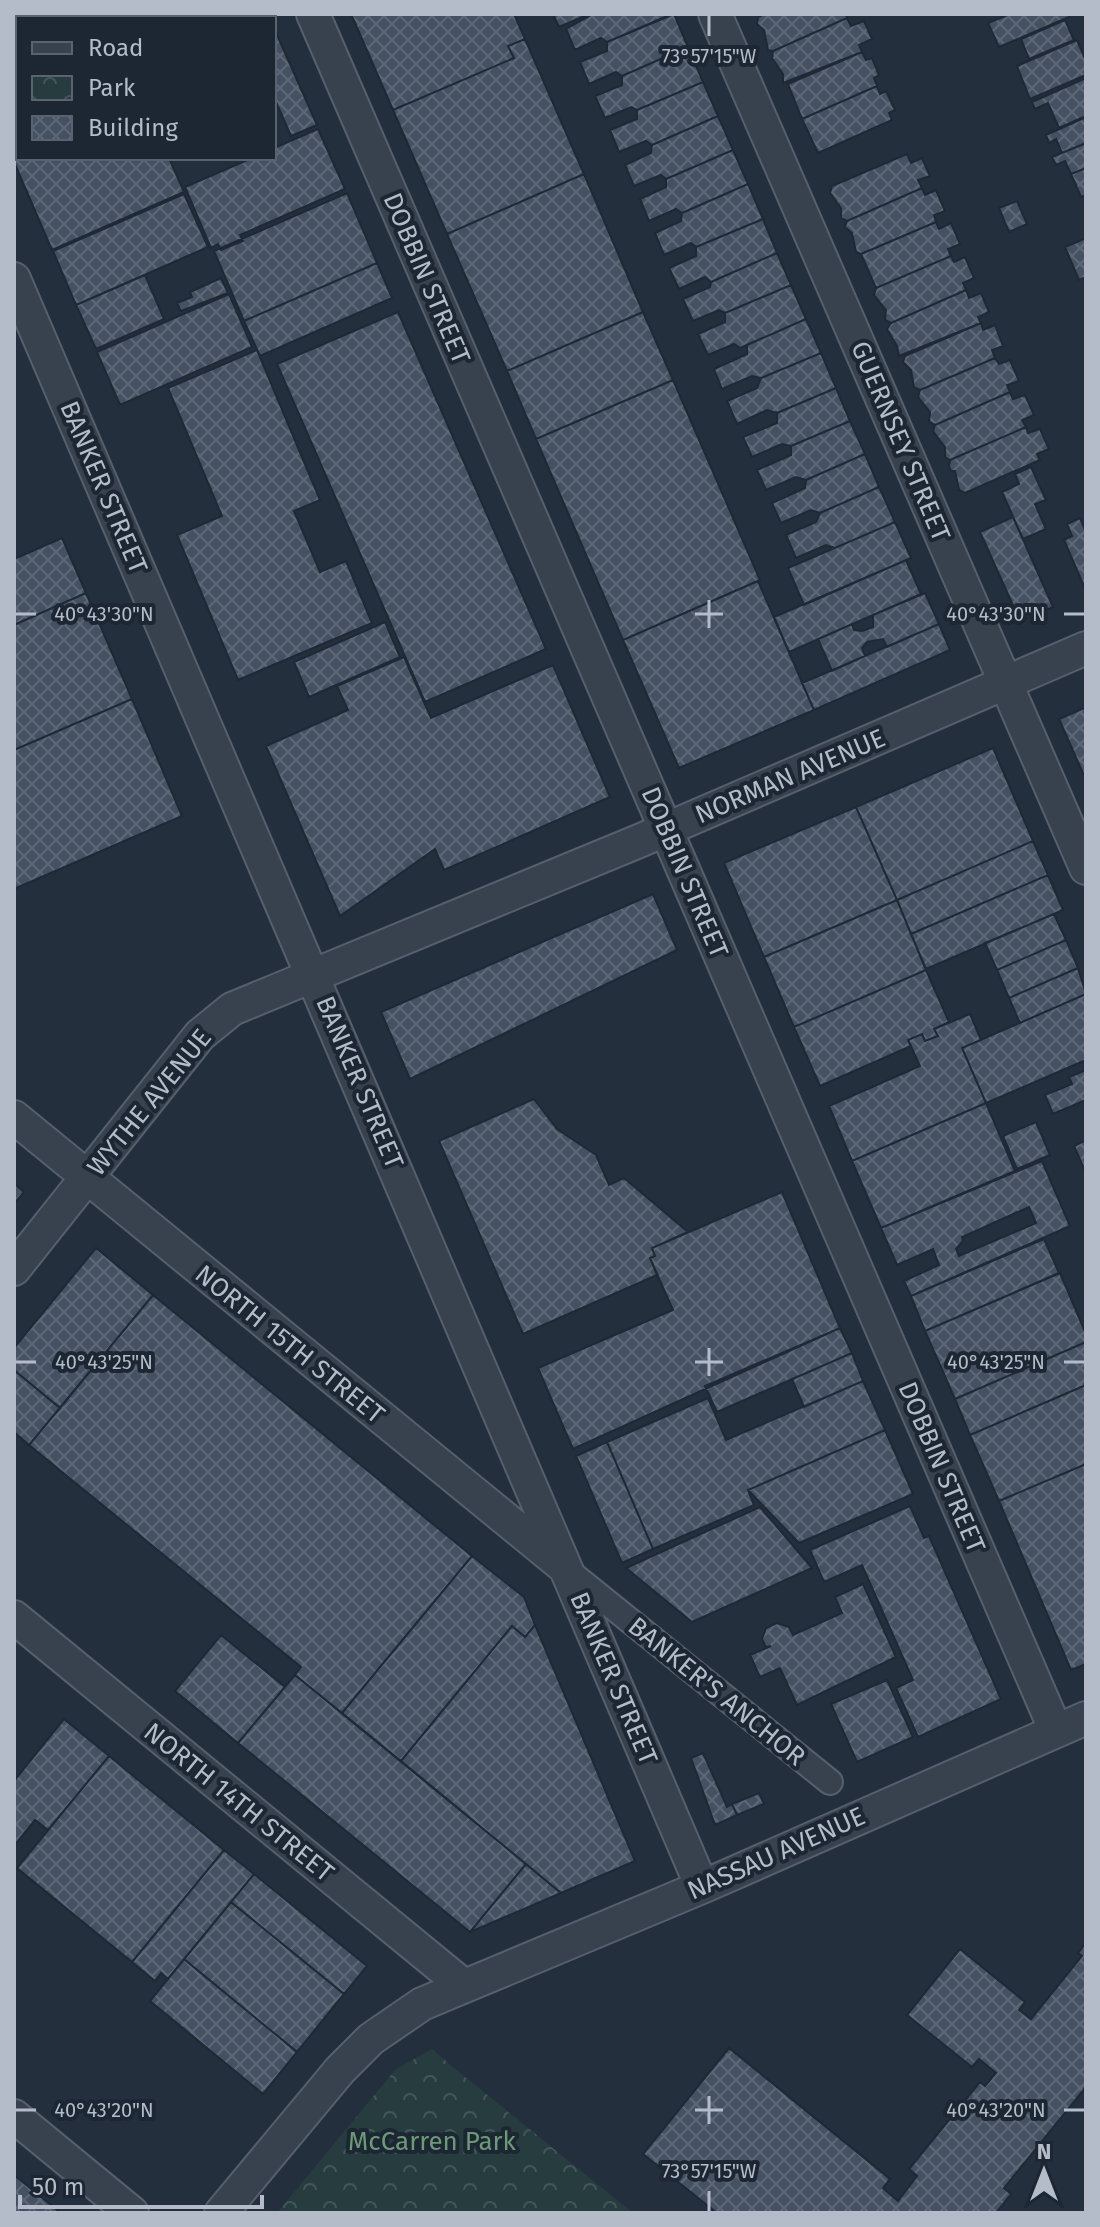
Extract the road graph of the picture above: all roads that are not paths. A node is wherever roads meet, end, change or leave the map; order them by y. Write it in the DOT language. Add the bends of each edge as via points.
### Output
graph roads {
  1 [pos="313,14"];
  2 [pos="715,14"];
  3 [pos="14,279"];
  4 [pos="1086,648"];
  5 [pos="1006,683"];
  6 [pos="667,829"];
  7 [pos="1086,868"];
  8 [pos="315,975"];
  9 [pos="14,1117"];
  10 [pos="87,1178"];
  11 [pos="14,1269"];
  12 [pos="567,1570"];
  13 [pos="14,1617"];
  14 [pos="1086,1718"];
  15 [pos="1056,1731"];
  16 [pos="830,1782"];
  17 [pos="702,1887"];
  18 [pos="464,1986"];
  19 [pos="14,2116"];
  20 [pos="132,2213"];
  21 [pos="221,2213"];
  1 -- 6 [label="street, DOBBIN STREET"];
  2 -- 5 [label="street, GUERNSEY STREET"];
  3 -- 8 [label="street, BANKER STREET"];
  4 -- 5 [label="street, NORMAN AVENUE"];
  5 -- 6 [label="street, NORMAN AVENUE"];
  5 -- 7 [label="street, GUERNSEY STREET"];
  6 -- 8 [label="street, NORMAN AVENUE"];
  6 -- 15 [label="street, DOBBIN STREET"];
  8 -- 10 [label="street, WYTHE AVENUE" via="216,1019"];
  8 -- 12 [label="street, BANKER STREET"];
  9 -- 10 [label="street, NORTH 15TH STREET"];
  10 -- 11 [label="street, WYTHE AVENUE"];
  10 -- 12 [label="street, NORTH 15TH STREET"];
  12 -- 16 [label="street, BANKER'S ANCHOR"];
  12 -- 17 [label="street, BANKER STREET"];
  13 -- 18 [label="street, NORTH 14TH STREET"];
  14 -- 15 [label="street, NASSAU AVENUE"];
  15 -- 17 [label="street, NASSAU AVENUE"];
  17 -- 18 [label="street, NASSAU AVENUE"];
  18 -- 21 [label="street, NASSAU AVENUE" via="422,2004 371,2039"];
  19 -- 20 [label="street"];
}
